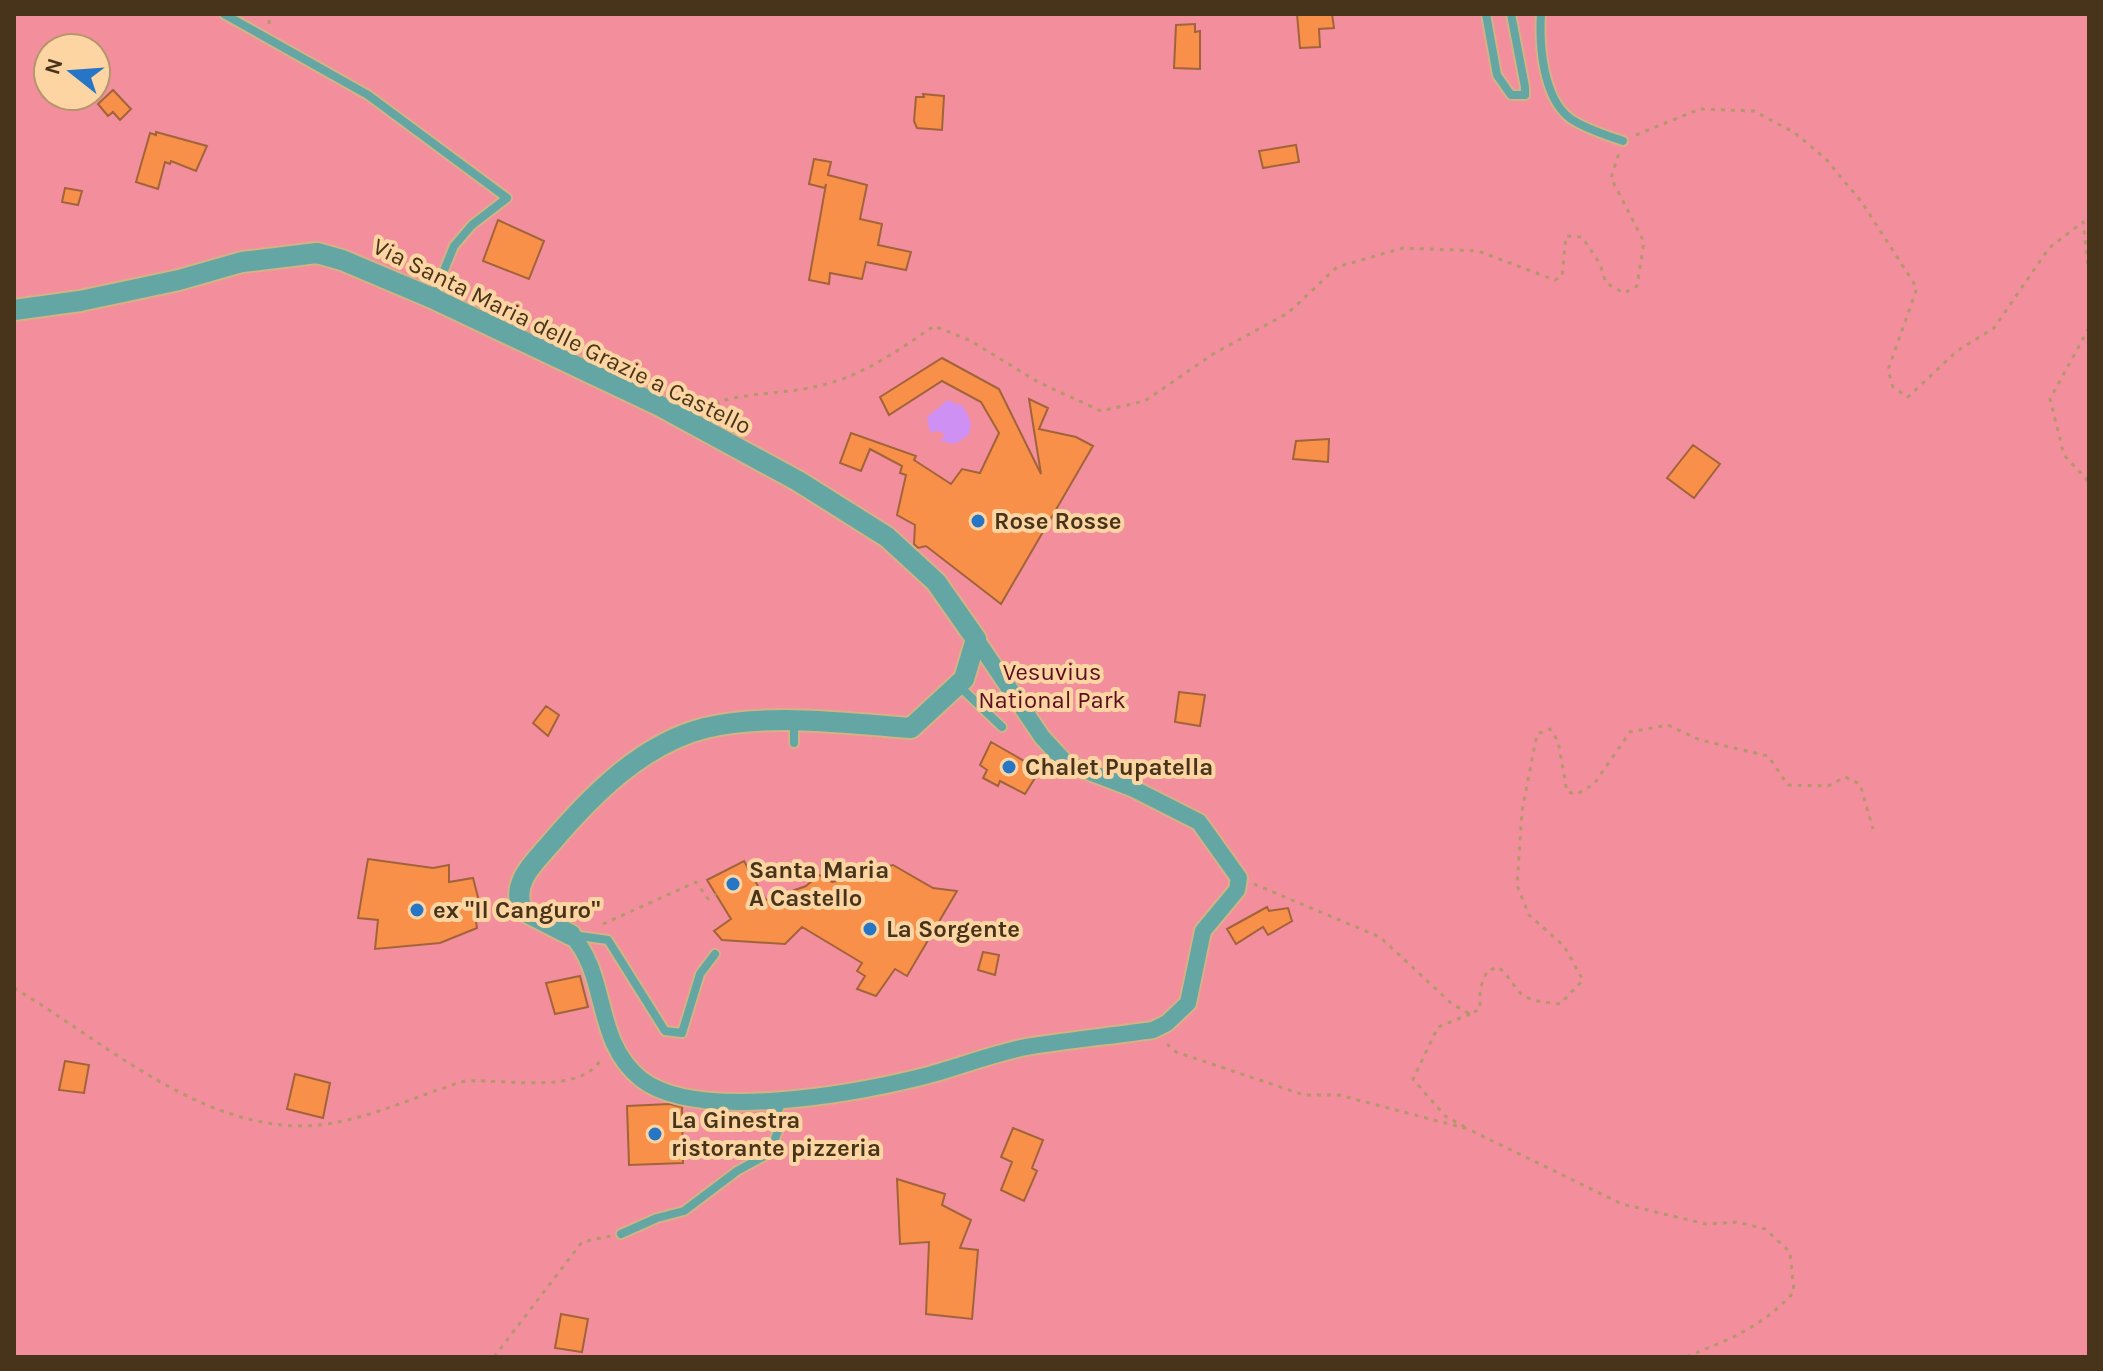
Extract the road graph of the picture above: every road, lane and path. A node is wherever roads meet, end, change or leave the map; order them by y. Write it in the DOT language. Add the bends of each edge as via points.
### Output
graph roads {
  1 [pos="224,14"];
  2 [pos="1486,14"];
  3 [pos="1511,14"];
  4 [pos="1541,14"];
  5 [pos="1623,141"];
  6 [pos="2089,276"];
  7 [pos="432,298"];
  8 [pos="14,310"];
  9 [pos="2089,328"];
  10 [pos="722,439"];
  11 [pos="2089,482"];
  12 [pos="976,639"];
  13 [pos="957,685"];
  14 [pos="1002,727"];
  15 [pos="1873,829"];
  16 [pos="1239,878"];
  17 [pos="716,894"];
  18 [pos="596,927"];
  19 [pos="571,935"];
  20 [pos="715,954"];
  21 [pos="14,988"];
  22 [pos="684,1009"];
  23 [pos="1470,1014"];
  24 [pos="689,1018"];
  25 [pos="1153,1030"];
  26 [pos="610,1042"];
  27 [pos="783,1099"];
  28 [pos="1468,1129"];
  29 [pos="621,1234"];
  30 [pos="494,1357"];
  31 [pos="1686,1357"];
  1 -- 7 [label="lane" via="368,95 507,198 454,246"];
  2 -- 3 [label="lane" via="1497,75 1519,98 1525,87"];
  4 -- 5 [label="lane" via="1553,100 1570,119"];
  5 -- 6 [label="path" via="1700,109 1754,111 1795,133 1826,159 1863,204 1917,288 1888,370 1893,387 1908,397 1957,351 1994,328 2049,248 2083,222"];
  5 -- 10 [label="path" via="1611,178 1644,242 1637,286 1624,293 1606,283 1582,237 1566,236 1562,276 1555,280 1478,251 1403,248 1337,267 1288,313 1213,354 1145,401 1101,411 934,326 843,378 718,402 715,418"];
  7 -- 8 [label="street, Via Santa Maria delle Grazie a Castello" via="317,253 242,262 165,283"];
  7 -- 10 [label="street, Via Santa Maria delle Grazie a Castello"];
  9 -- 11 [label="path" via="2050,399 2064,455"];
  10 -- 12 [label="street, Via Santa Maria delle Grazie a Castello" via="887,537 936,582"];
  12 -- 13 [label="street" via="964,679"];
  12 -- 16 [label="street, Via Santa Maria delle Grazie a Castello" via="1042,737 1066,763 1199,822"];
  13 -- 14 [label="lane"];
  13 -- 19 [label="street" via="911,728 794,733 734,723 702,728 653,749 576,813 525,874 518,891 522,910"];
  15 -- 23 [label="path" via="1860,784 1845,777 1828,786 1788,785 1768,756 1700,740 1668,725 1630,732 1594,784 1577,794 1567,792 1558,741 1550,729 1537,734 1522,811 1517,885 1529,915 1564,946 1583,980 1560,1004 1532,1000 1498,967 1487,971 1480,1009"];
  16 -- 23 [label="path" via="1380,937 1452,1004"];
  16 -- 25 [label="street" via="1237,890 1203,931 1188,1003"];
  17 -- 18 [label="path" via="708,899 696,882"];
  19 -- 24 [label="lane" via="608,940 665,1031 682,1033"];
  19 -- 26 [label="street" via="585,949"];
  20 -- 24 [label="lane" via="700,974"];
  21 -- 26 [label="path" via="158,1082 222,1109 286,1125 354,1117 466,1081 573,1080 596,1070"];
  22 -- 24 [label="lane"];
  23 -- 28 [label="path" via="1438,1027 1413,1079 1445,1116"];
  25 -- 27 [label="street" via="1024,1048 919,1077"];
  25 -- 28 [label="path" via="1176,1052 1304,1095 1339,1095"];
  26 -- 27 [label="street" via="640,1079 659,1089 719,1102"];
  27 -- 29 [label="lane" via="770,1153 684,1211"];
  28 -- 31 [label="path" via="1622,1204 1692,1222 1737,1222 1765,1229 1790,1252 1794,1292 1776,1312 1752,1330"];
  29 -- 30 [label="path" via="582,1242"];
}
